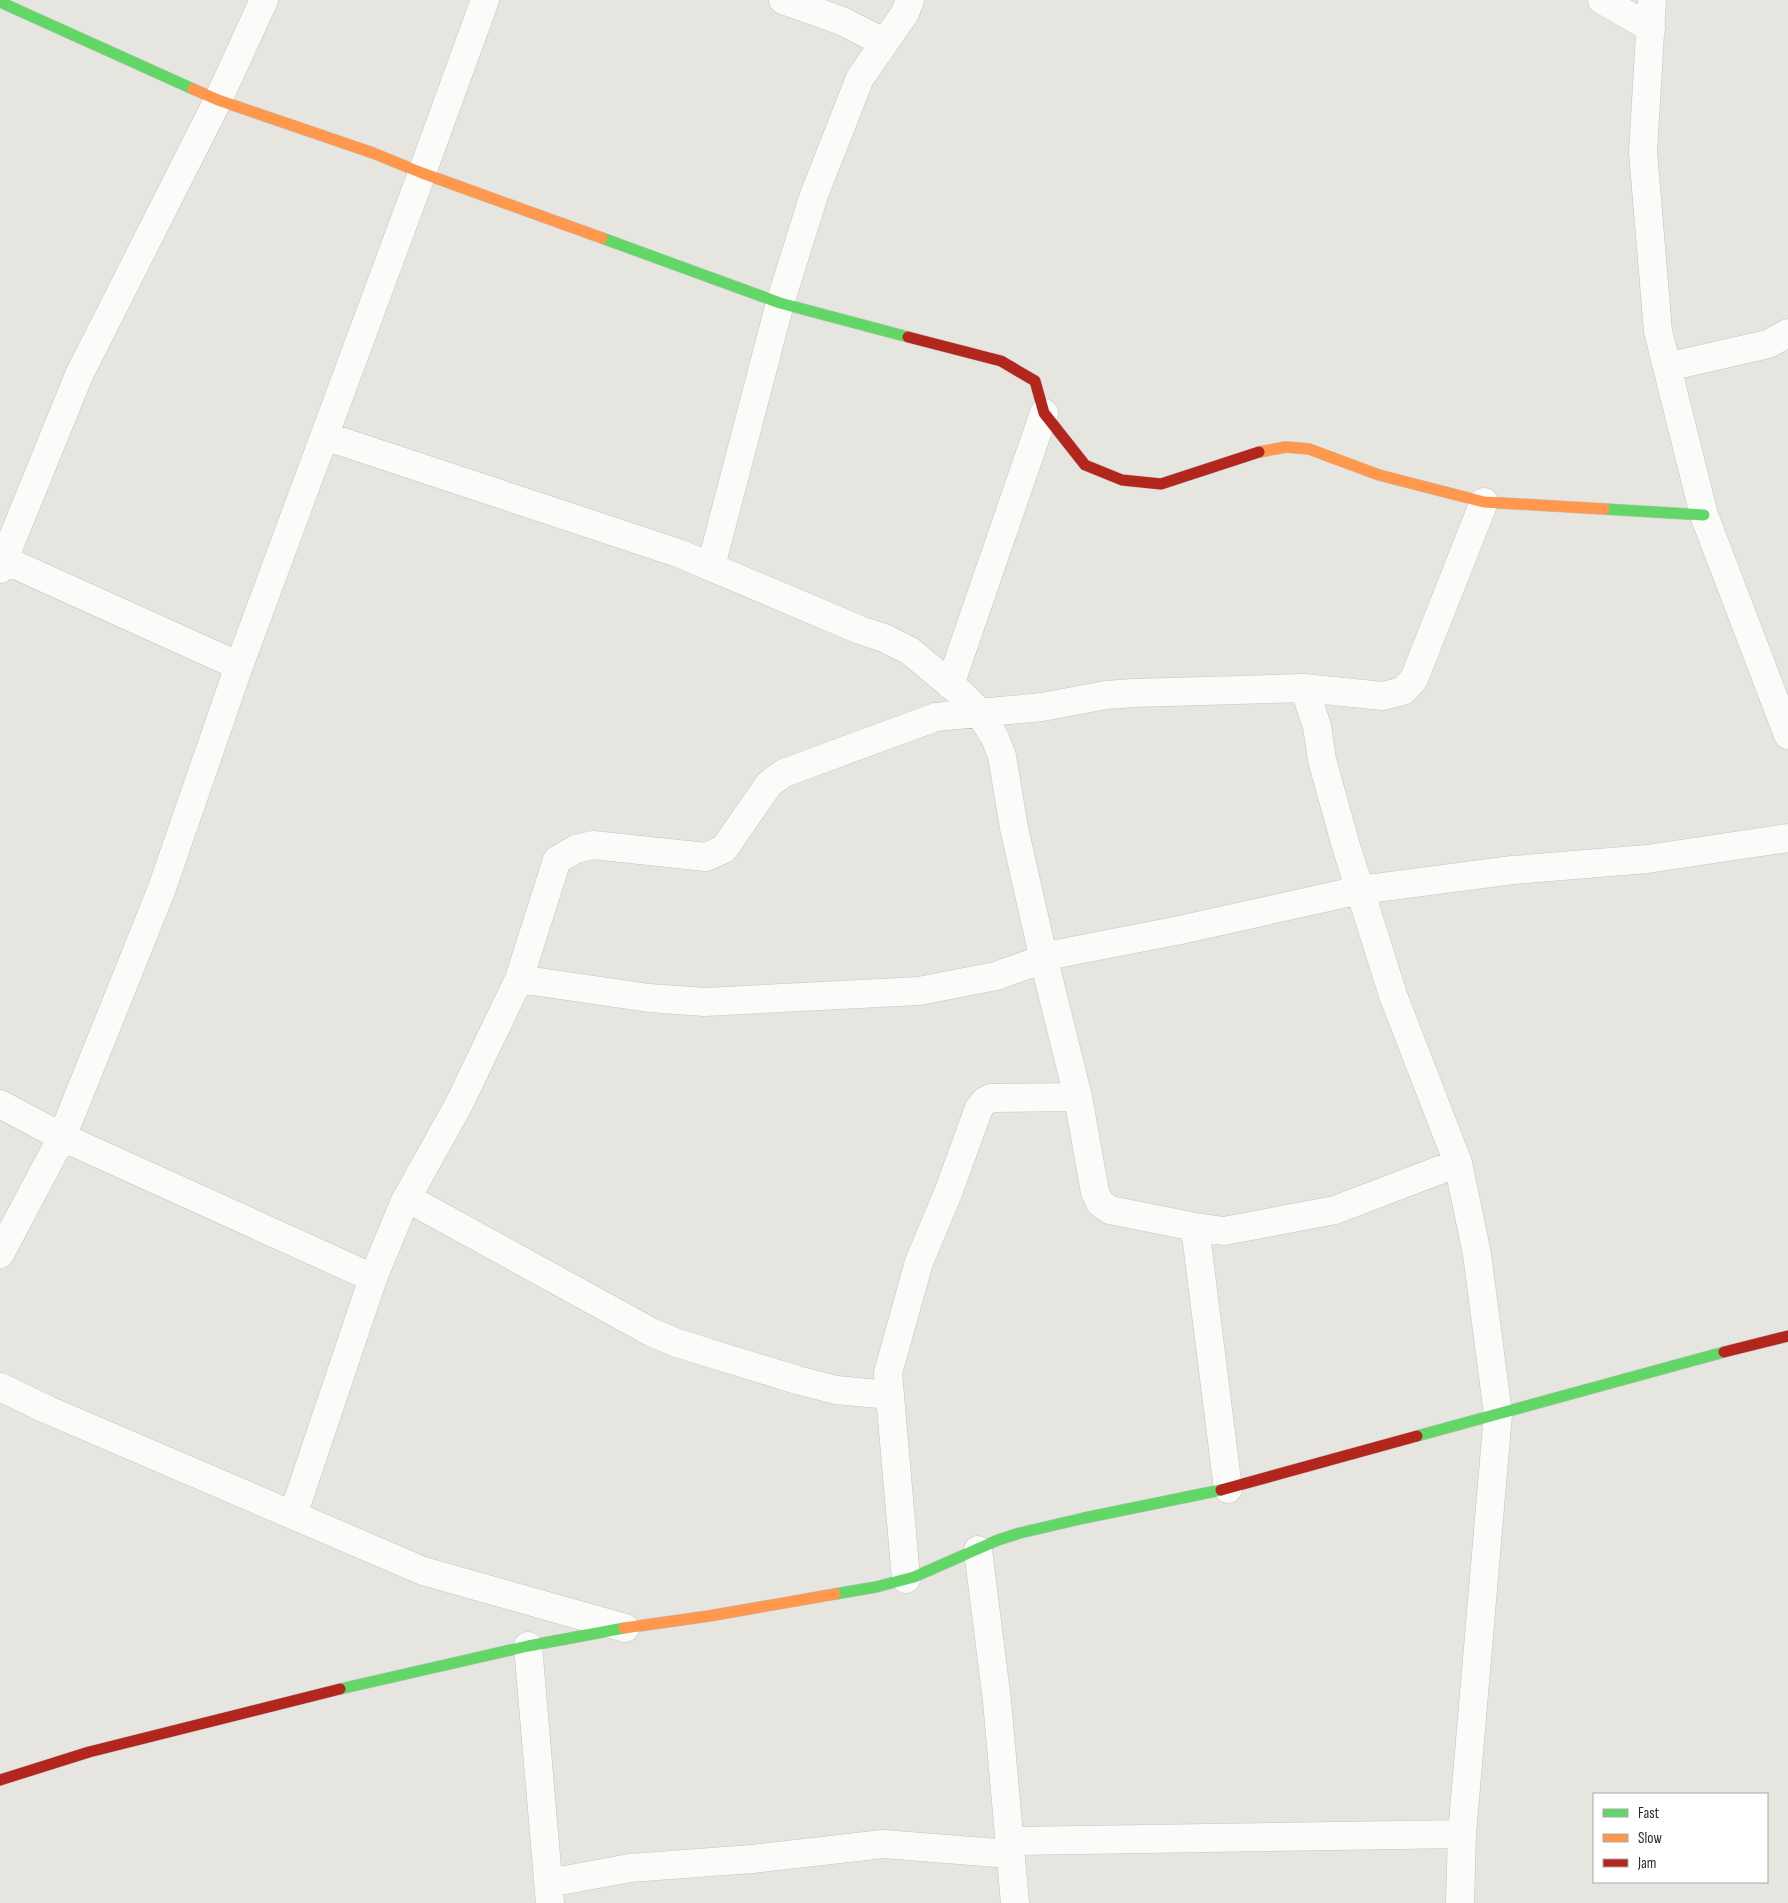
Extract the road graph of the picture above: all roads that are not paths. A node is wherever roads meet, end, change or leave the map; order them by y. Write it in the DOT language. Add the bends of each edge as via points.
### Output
graph roads {
  1 [pos="264,0"];
  2 [pos="485,0"];
  3 [pos="783,0"];
  4 [pos="910,0"];
  5 [pos="1602,0"];
  6 [pos="1652,0"];
  7 [pos="1,2"];
  8 [pos="1651,28"];
  9 [pos="883,42"];
  10 [pos="218,100"];
  11 [pos="422,174"];
  12 [pos="780,303"];
  13 [pos="1788,333"];
  14 [pos="1667,367"];
  15 [pos="1044,414"];
  16 [pos="325,436"];
  17 [pos="1484,502"];
  18 [pos="1704,515"];
  19 [pos="1,562"];
  20 [pos="711,566"];
  21 [pos="239,666"];
  22 [pos="950,685"];
  23 [pos="1304,688"];
  24 [pos="979,712"];
  25 [pos="1788,735"];
  26 [pos="1788,838"];
  27 [pos="1360,890"];
  28 [pos="1044,960"];
  29 [pos="519,979"];
  30 [pos="1078,1097"];
  31 [pos="0,1104"];
  32 [pos="62,1137"];
  33 [pos="1458,1163"];
  34 [pos="407,1198"];
  35 [pos="1195,1227"];
  36 [pos="0,1254"];
  37 [pos="372,1278"];
  38 [pos="1788,1336"];
  39 [pos="0,1387"];
  40 [pos="890,1395"];
  41 [pos="1498,1414"];
  42 [pos="1228,1489"];
  43 [pos="292,1515"];
  44 [pos="978,1550"];
  45 [pos="906,1579"];
  46 [pos="624,1628"];
  47 [pos="528,1646"];
  48 [pos="0,1780"];
  49 [pos="1462,1834"];
  50 [pos="1010,1848"];
  51 [pos="550,1893"];
  52 [pos="1014,1903"];
  53 [pos="1460,1903"];
  1 -- 10 [label="street"];
  2 -- 11 [label="street"];
  3 -- 9 [label="street" via="842,21"];
  4 -- 9 [label="street"];
  5 -- 8 [label="street"];
  6 -- 8 [label="street"];
  7 -- 10 [label="street"];
  8 -- 14 [label="street" via="1643,152 1658,331"];
  9 -- 12 [label="street" via="860,78 814,195"];
  10 -- 11 [label="street" via="374,153"];
  10 -- 19 [label="street" via="80,374"];
  11 -- 12 [label="street"];
  11 -- 16 [label="street"];
  12 -- 15 [label="street" via="1001,361 1035,381"];
  12 -- 20 [label="street"];
  13 -- 14 [label="street" via="1768,344"];
  14 -- 18 [label="street"];
  15 -- 17 [label="street" via="1085,465 1122,480 1161,484 1286,447 1308,449 1379,474"];
  15 -- 22 [label="street"];
  16 -- 20 [label="street"];
  16 -- 21 [label="street"];
  17 -- 18 [label="street"];
  17 -- 23 [label="street" via="1414,679 1403,691 1383,696"];
  18 -- 25 [label="street"];
  19 -- 21 [label="street"];
  20 -- 22 [label="street" via="884,638 910,651"];
  21 -- 32 [label="street" via="161,891"];
  22 -- 24 [label="street"];
  23 -- 24 [label="street" via="1106,695 1042,707"];
  23 -- 27 [label="street"];
  24 -- 28 [label="street" via="1002,756 1014,828"];
  24 -- 29 [label="street" via="936,717 784,773 769,784 724,849 706,857 593,845 576,848 557,860"];
  26 -- 27 [label="street" via="1648,858 1513,870"];
  27 -- 28 [label="street" via="1057,954"];
  27 -- 33 [label="street" via="1393,995"];
  28 -- 29 [label="street" via="996,976 919,991 705,1002 649,998"];
  28 -- 30 [label="street"];
  29 -- 34 [label="street" via="459,1104"];
  30 -- 35 [label="street" via="1095,1192 1100,1203 1110,1210"];
  30 -- 40 [label="street" via="991,1098 979,1108 920,1262 888,1373"];
  31 -- 32 [label="street"];
  32 -- 36 [label="street"];
  32 -- 37 [label="street"];
  33 -- 35 [label="street" via="1335,1210 1224,1231"];
  33 -- 41 [label="street" via="1477,1254"];
  34 -- 37 [label="street"];
  34 -- 40 [label="street" via="651,1332 677,1343 836,1390"];
  35 -- 42 [label="street"];
  37 -- 43 [label="street"];
  38 -- 41 [label="street" via="1681,1362"];
  39 -- 43 [label="street"];
  40 -- 45 [label="street"];
  41 -- 42 [label="street"];
  41 -- 49 [label="street"];
  42 -- 44 [label="street" via="1020,1533"];
  43 -- 46 [label="street" via="423,1571"];
  44 -- 45 [label="street"];
  44 -- 50 [label="street" via="998,1701"];
  45 -- 46 [label="street" via="876,1587"];
  46 -- 47 [label="street"];
  47 -- 48 [label="street" via="166,1732"];
  47 -- 51 [label="street"];
  49 -- 50 [label="street"];
  49 -- 53 [label="street"];
  50 -- 51 [label="street" via="883,1844 752,1859 630,1868"];
  50 -- 52 [label="street"];
}
